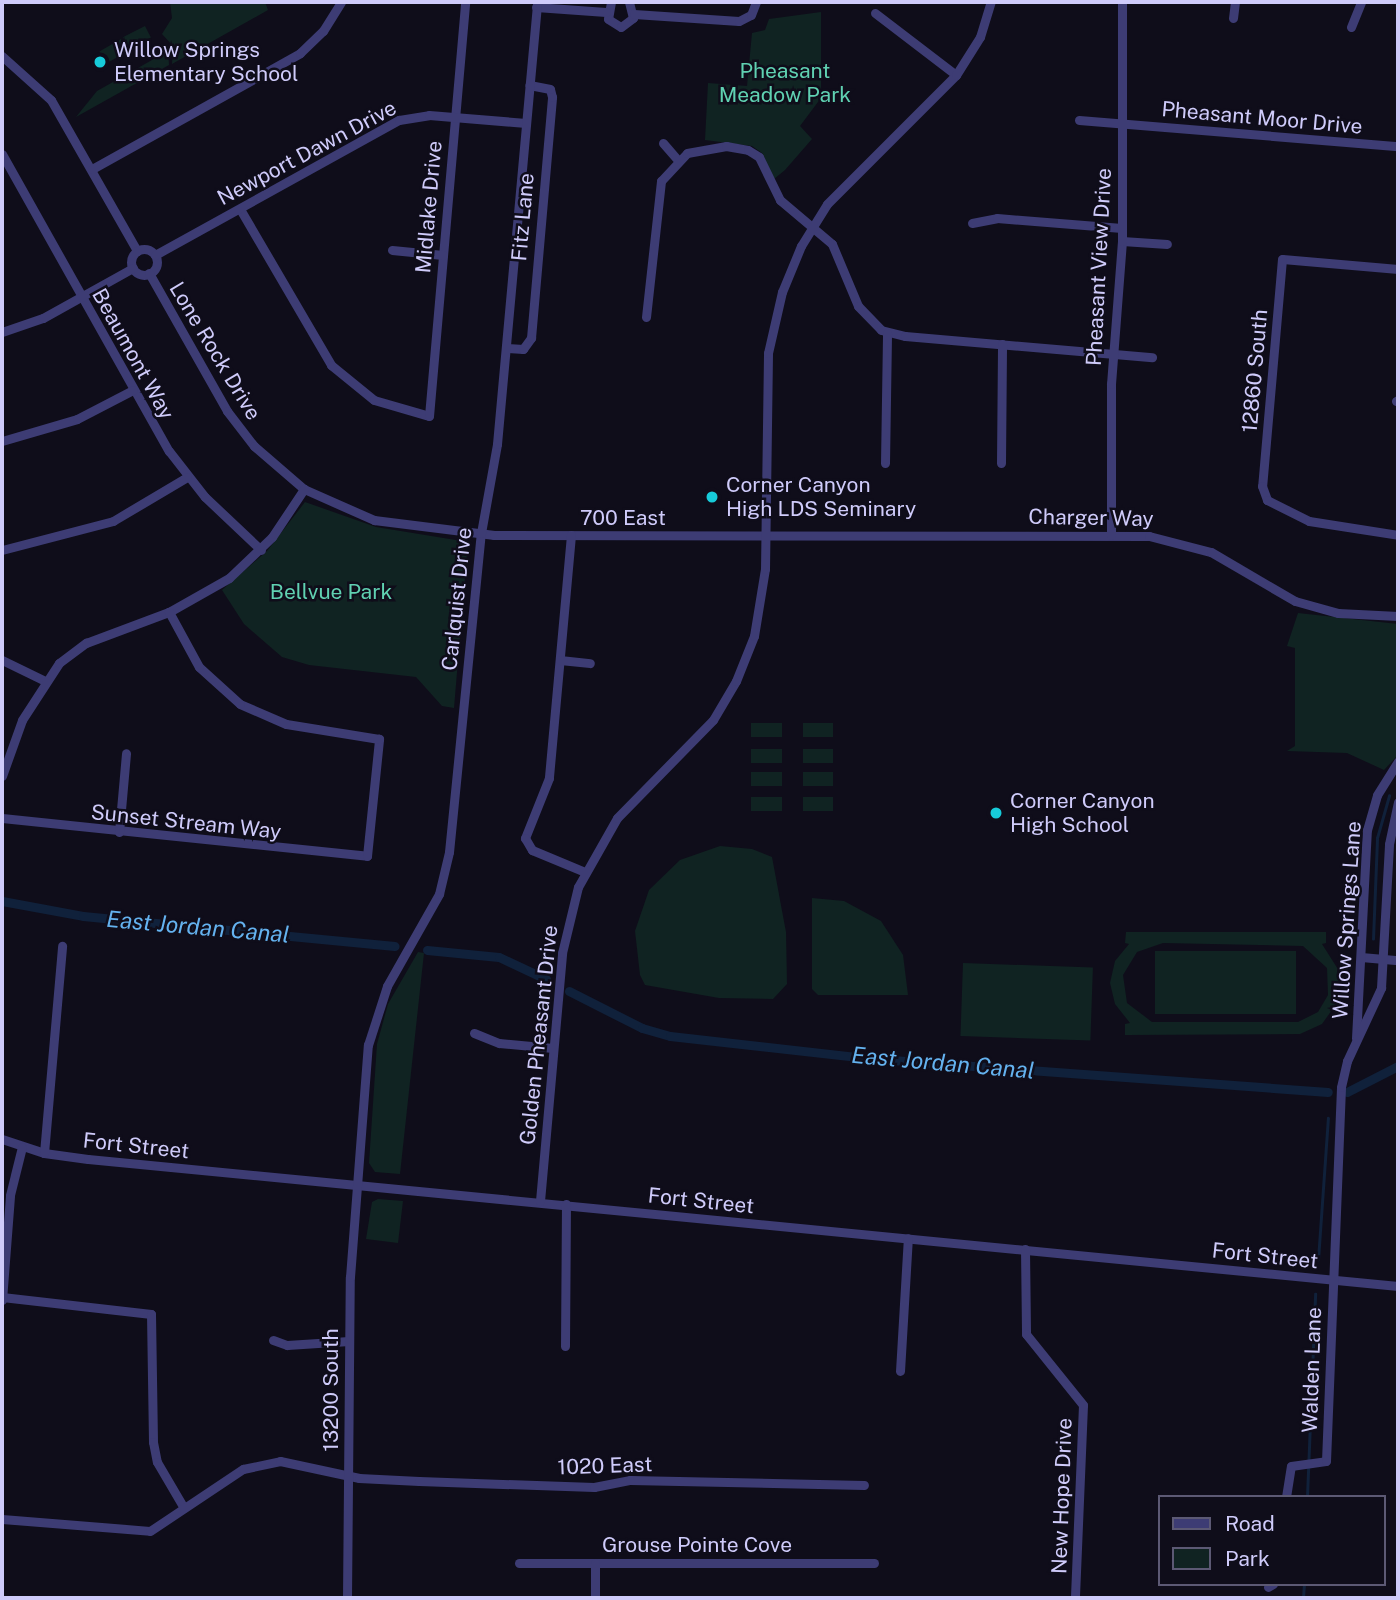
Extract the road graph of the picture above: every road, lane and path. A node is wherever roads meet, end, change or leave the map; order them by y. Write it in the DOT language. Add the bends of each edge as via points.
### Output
graph roads {
  1 [pos="341,2"];
  2 [pos="465,2"];
  3 [pos="611,2"];
  4 [pos="629,2"];
  5 [pos="756,2"];
  6 [pos="990,2"];
  7 [pos="1122,2"];
  8 [pos="1235,2"];
  9 [pos="1361,2"];
  10 [pos="536,4"];
  11 [pos="606,12"];
  12 [pos="875,13"];
  13 [pos="634,14"];
  14 [pos="1233,18"];
  15 [pos="1351,27"];
  16 [pos="2,55"];
  17 [pos="956,75"];
  18 [pos="529,85"];
  19 [pos="455,117"];
  20 [pos="1079,120"];
  21 [pos="526,123"];
  22 [pos="1122,124"];
  23 [pos="663,142"];
  24 [pos="1398,146"];
  25 [pos="2,154"];
  26 [pos="677,159"];
  27 [pos="92,169"];
  28 [pos="240,209"];
  29 [pos="972,223"];
  30 [pos="811,228"];
  31 [pos="1122,228"];
  32 [pos="1122,241"];
  33 [pos="1167,244"];
  34 [pos="392,250"];
  35 [pos="137,251"];
  36 [pos="155,255"];
  37 [pos="443,255"];
  38 [pos="133,268"];
  39 [pos="1398,269"];
  40 [pos="149,273"];
  41 [pos="81,297"];
  42 [pos="646,317"];
  43 [pos="2,332"];
  44 [pos="887,333"];
  45 [pos="1002,344"];
  46 [pos="506,348"];
  47 [pos="1113,355"];
  48 [pos="1152,357"];
  49 [pos="133,390"];
  50 [pos="2,441"];
  51 [pos="885,463"];
  52 [pos="1002,463"];
  53 [pos="187,477"];
  54 [pos="304,489"];
  55 [pos="481,533"];
  56 [pos="571,535"];
  57 [pos="765,535"];
  58 [pos="1111,535"];
  59 [pos="1398,535"];
  60 [pos="2,550"];
  61 [pos="261,550"];
  62 [pos="169,612"];
  63 [pos="1398,616"];
  64 [pos="2,660"];
  65 [pos="560,660"];
  66 [pos="590,663"];
  67 [pos="45,681"];
  68 [pos="126,753"];
  69 [pos="1398,761"];
  70 [pos="2,776"];
  71 [pos="1398,802"];
  72 [pos="2,818"];
  73 [pos="119,832"];
  74 [pos="585,872"];
  75 [pos="62,946"];
  76 [pos="1361,957"];
  77 [pos="1384,960"];
  78 [pos="1398,960"];
  79 [pos="474,1033"];
  80 [pos="1353,1047"];
  81 [pos="553,1048"];
  82 [pos="2,1139"];
  83 [pos="22,1147"];
  84 [pos="44,1153"];
  85 [pos="356,1183"];
  86 [pos="540,1201"];
  87 [pos="566,1204"];
  88 [pos="908,1238"];
  89 [pos="1025,1249"];
  90 [pos="1332,1280"];
  91 [pos="1398,1286"];
  92 [pos="2,1299"];
  93 [pos="273,1340"];
  94 [pos="349,1341"];
  95 [pos="565,1346"];
  96 [pos="901,1371"];
  97 [pos="348,1475"];
  98 [pos="864,1485"];
  99 [pos="1286,1495"];
  100 [pos="184,1508"];
  101 [pos="2,1520"];
  102 [pos="519,1563"];
  103 [pos="595,1563"];
  104 [pos="874,1563"];
  105 [pos="347,1598"];
  106 [pos="595,1598"];
  107 [pos="1075,1598"];
  1 -- 27 [label="street" via="323,31 300,52"];
  2 -- 19 [label="street, Midlake Drive"];
  3 -- 11 [label="street"];
  4 -- 13 [label="street"];
  5 -- 13 [label="street" via="751,15 739,21"];
  6 -- 17 [label="street, Golden Pheasant Drive" via="980,37"];
  7 -- 22 [label="street, Pheasant View Drive"];
  8 -- 14 [label="street"];
  9 -- 15 [label="street"];
  10 -- 11 [label="street"];
  10 -- 18 [label="street, Carlquist Drive"];
  11 -- 13 [label="street" via="610,22 621,27"];
  12 -- 17 [label="street"];
  16 -- 27 [label="street" via="51,100"];
  17 -- 30 [label="street, Golden Pheasant Drive" via="849,178"];
  18 -- 21 [label="street, Carlquist Drive"];
  18 -- 46 [label="street, Fitz Lane" via="550,89 552,97 531,338 523,349"];
  19 -- 21 [label="street, Newport Dawn Drive"];
  19 -- 28 [label="street, Newport Dawn Drive" via="419,115 399,120"];
  19 -- 37 [label="street, Midlake Drive"];
  20 -- 22 [label="street, Pheasant Moor Drive"];
  21 -- 46 [label="street, Carlquist Drive"];
  22 -- 24 [label="street, Pheasant Moor Drive"];
  22 -- 31 [label="street, Pheasant View Drive"];
  23 -- 26 [label="street"];
  25 -- 41 [label="street, Beaumont Way"];
  26 -- 30 [label="street" via="706,147 748,149 763,162 780,200"];
  26 -- 42 [label="street" via="658,190"];
  27 -- 35 [label="street"];
  28 -- 36 [label="street, Newport Dawn Drive"];
  28 -- 37 [label="street, Midlake Drive" via="331,365 374,400 429,416"];
  29 -- 31 [label="street" via="997,218"];
  30 -- 44 [label="street" via="832,244 864,316"];
  30 -- 57 [label="street, Golden Pheasant Drive" via="782,292 768,353"];
  31 -- 32 [label="street, Pheasant View Drive"];
  32 -- 33 [label="street"];
  32 -- 47 [label="street, Pheasant View Drive"];
  34 -- 37 [label="street"];
  35 -- 36 [label="street" via="147,249"];
  35 -- 38 [label="street" via="131,258"];
  36 -- 40 [label="street" via="156,265"];
  38 -- 40 [label="street" via="139,274"];
  38 -- 41 [label="street"];
  39 -- 59 [label="street, 12860 South" via="1282,260 1262,486 1267,500 1308,521"];
  40 -- 54 [label="street, Lone Rock Drive" via="233,420 269,461"];
  41 -- 43 [label="street"];
  41 -- 49 [label="street, Beaumont Way"];
  44 -- 45 [label="street"];
  44 -- 51 [label="street"];
  45 -- 47 [label="street"];
  45 -- 52 [label="street"];
  46 -- 55 [label="street, Carlquist Drive" via="496,458"];
  47 -- 48 [label="street"];
  47 -- 58 [label="street, Pheasant View Drive"];
  49 -- 50 [label="street" via="68,423"];
  49 -- 53 [label="street, Beaumont Way"];
  53 -- 60 [label="street" via="113,521"];
  53 -- 61 [label="street, Beaumont Way"];
  54 -- 55 [label="street, Lone Rock Drive" via="374,520"];
  54 -- 61 [label="street"];
  55 -- 56 [label="street, 700 East"];
  55 -- 85 [label="street, Carlquist Drive" via="445,874 432,911 387,986 372,1025"];
  56 -- 57 [label="street, 700 East"];
  56 -- 65 [label="street"];
  57 -- 58 [label="street, Charger Way"];
  57 -- 74 [label="street, Golden Pheasant Drive" via="761,610 736,681 703,732 626,808"];
  58 -- 63 [label="street, Charger Way" via="1164,538 1201,547 1295,601 1316,608"];
  61 -- 62 [label="street" via="216,587"];
  62 -- 67 [label="street" via="86,643"];
  62 -- 73 [label="street, Sunset Stream Way" via="199,667 240,704 286,724 379,739 367,856"];
  64 -- 67 [label="street"];
  65 -- 66 [label="street"];
  65 -- 74 [label="street" via="548,787 525,838 532,850"];
  67 -- 70 [label="street" via="16,732"];
  68 -- 73 [label="street"];
  69 -- 76 [label="street, Willow Springs Lane" via="1377,794 1367,830"];
  71 -- 77 [label="street, Willow Springs Lane" via="1389,844"];
  72 -- 73 [label="street, Sunset Stream Way"];
  74 -- 81 [label="street, Golden Pheasant Drive" via="566,928"];
  75 -- 84 [label="street"];
  76 -- 77 [label="street"];
  76 -- 80 [label="street, Willow Springs Lane"];
  77 -- 78 [label="street"];
  77 -- 80 [label="street, Willow Springs Lane" via="1378,1000"];
  79 -- 81 [label="street" via="499,1043"];
  80 -- 90 [label="street, Willow Springs Lane" via="1340,1087"];
  81 -- 86 [label="street, Golden Pheasant Drive"];
  82 -- 83 [label="street, Fort Street"];
  83 -- 84 [label="street, Fort Street"];
  83 -- 92 [label="street" via="10,1195"];
  84 -- 85 [label="street, Fort Street"];
  85 -- 86 [label="street, Fort Street"];
  85 -- 94 [label="street, 13200 South"];
  86 -- 87 [label="street, Fort Street"];
  87 -- 88 [label="street, Fort Street"];
  87 -- 95 [label="street"];
  88 -- 89 [label="street, Fort Street"];
  88 -- 96 [label="street"];
  89 -- 90 [label="street, Fort Street"];
  89 -- 107 [label="street, New Hope Drive" via="1026,1334 1083,1405"];
  90 -- 91 [label="street, Fort Street"];
  90 -- 99 [label="street, Walden Lane" via="1323,1461 1301,1461 1288,1470"];
  92 -- 100 [label="street" via="151,1314 153,1442 157,1462"];
  93 -- 94 [label="street" via="287,1345"];
  94 -- 97 [label="street, 13200 South"];
  97 -- 98 [label="street, 1020 East" via="594,1487 630,1480"];
  97 -- 100 [label="street, 1020 East" via="265,1462 243,1469"];
  97 -- 105 [label="street, 13200 South"];
  100 -- 101 [label="street, 1020 East" via="161,1525 136,1533"];
  102 -- 103 [label="street, Grouse Pointe Cove"];
  103 -- 104 [label="street, Grouse Pointe Cove"];
  103 -- 106 [label="street"];
}
